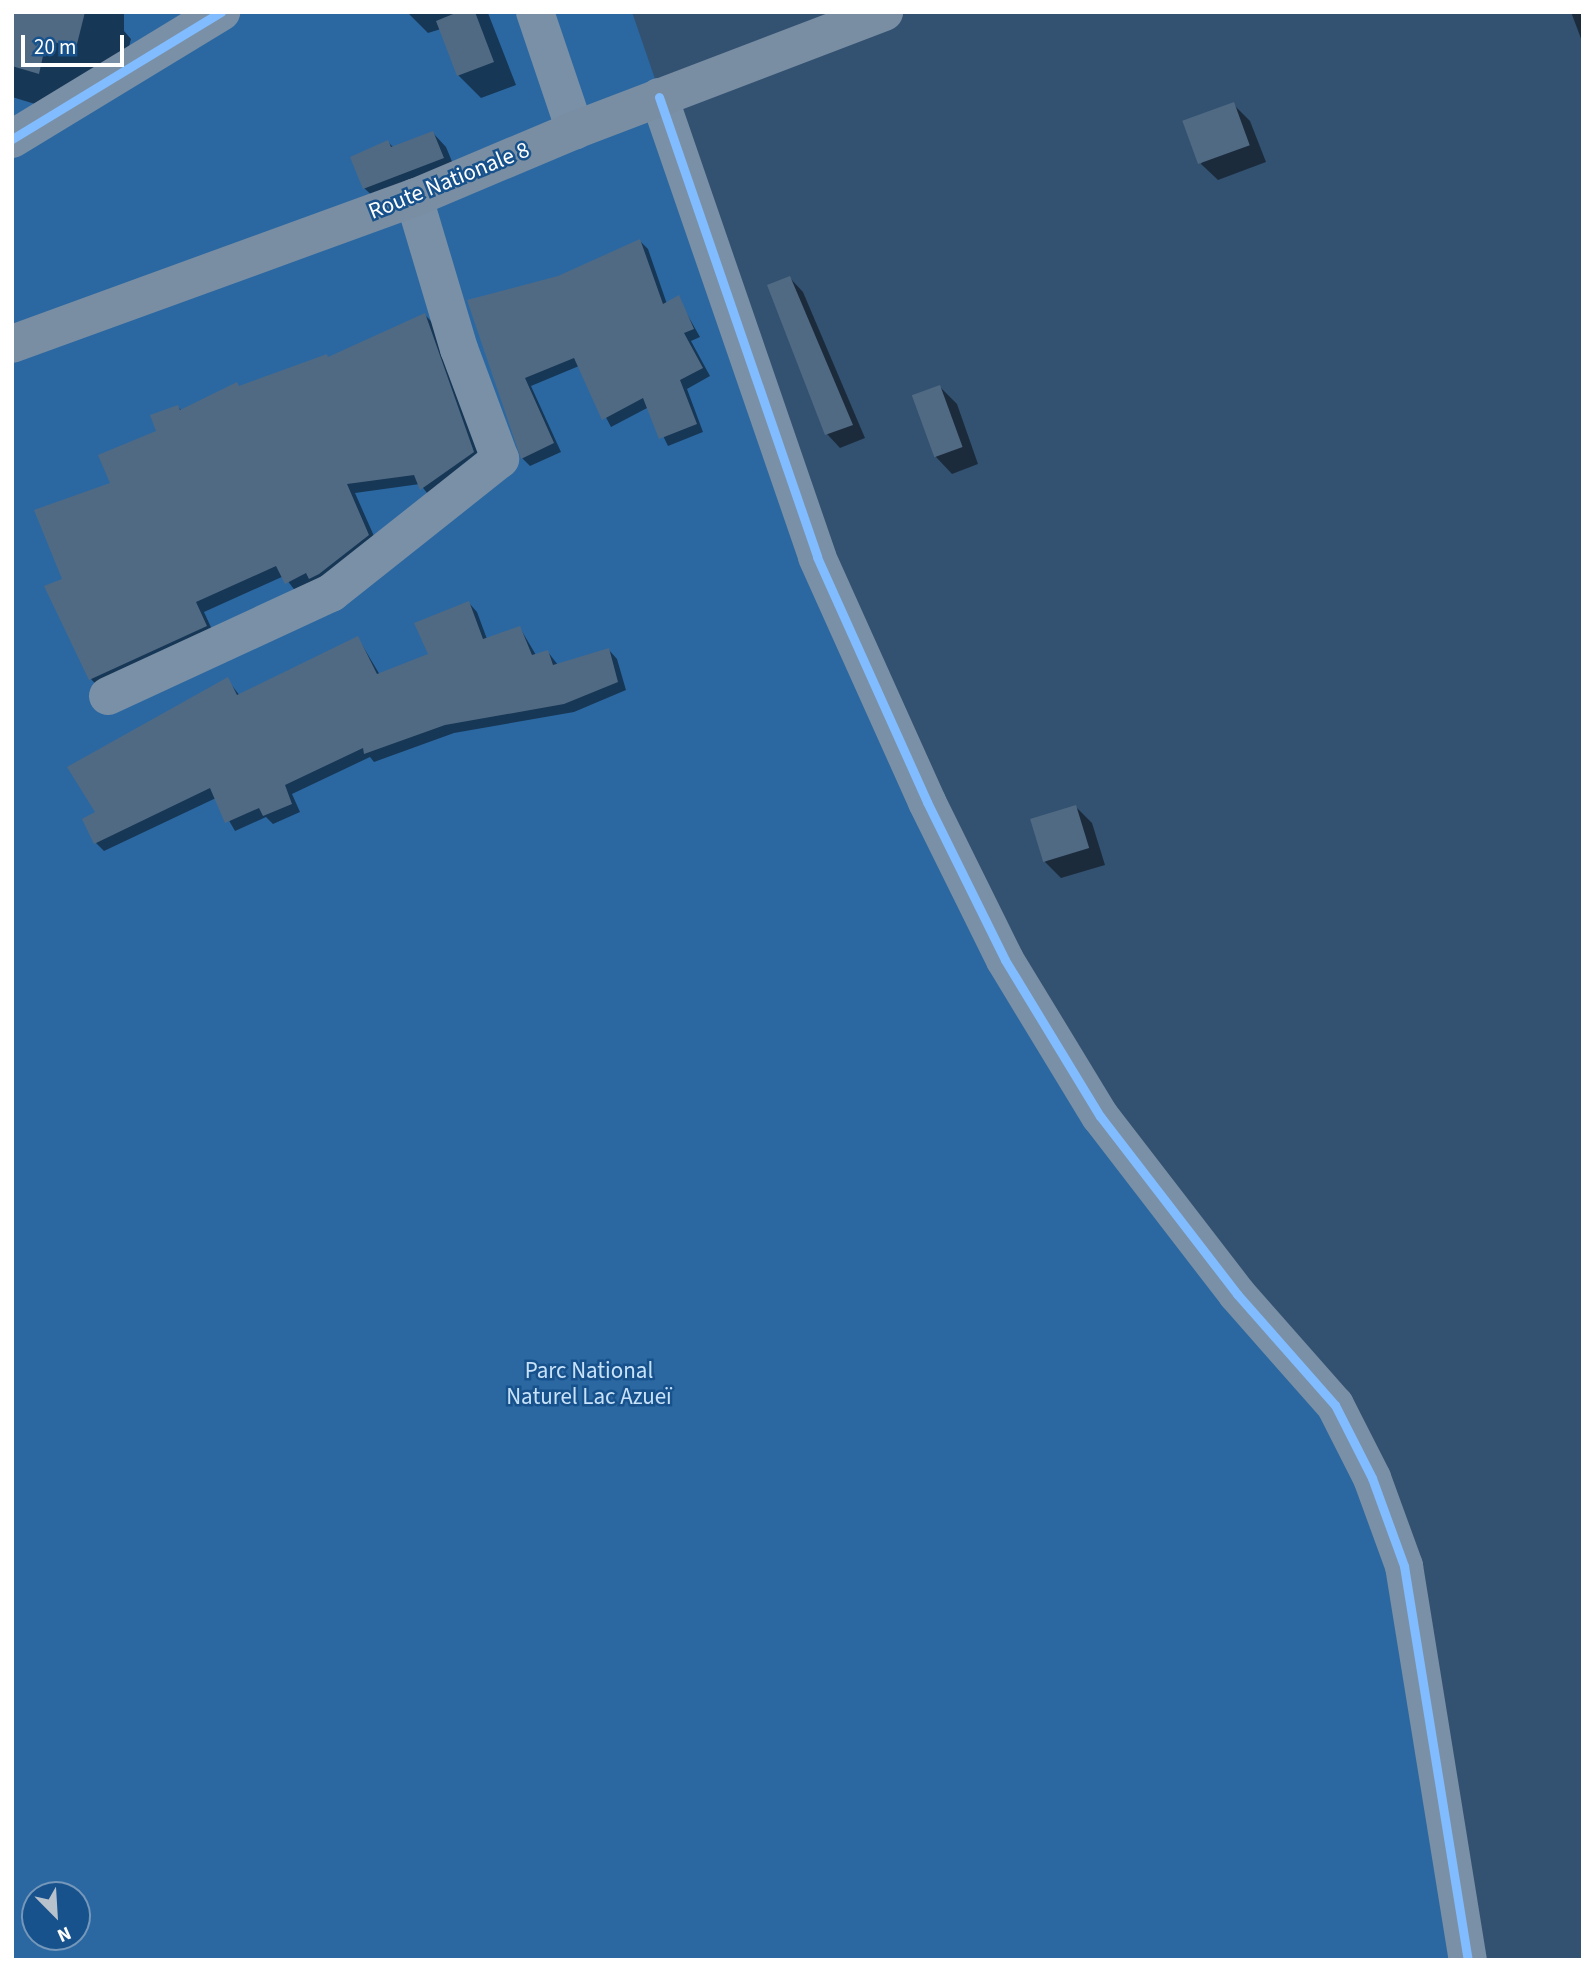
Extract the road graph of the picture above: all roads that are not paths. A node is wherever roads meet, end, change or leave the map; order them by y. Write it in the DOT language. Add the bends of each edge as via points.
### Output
graph roads {
  1 [pos="221,12"];
  2 [pos="535,12"];
  3 [pos="884,12"];
  4 [pos="659,97"];
  5 [pos="12,106"];
  6 [pos="60,112"];
  7 [pos="575,130"];
  8 [pos="12,139"];
  9 [pos="414,198"];
  10 [pos="12,344"];
  11 [pos="108,696"];
  12 [pos="1468,1960"];
  1 -- 6 [label="street"];
  2 -- 7 [label="street"];
  3 -- 4 [label="main road, Route Nationale 8"];
  4 -- 7 [label="main road, Route Nationale 8"];
  4 -- 12 [label="street" via="817,557 927,802 1005,960 1100,1116 1237,1294 1335,1405 1372,1478 1404,1566"];
  5 -- 6 [label="street"];
  6 -- 8 [label="street"];
  7 -- 9 [label="main road, Route Nationale 8"];
  9 -- 10 [label="main road, Route Nationale 8"];
  9 -- 11 [label="street" via="459,349 500,459 331,593"];
}
